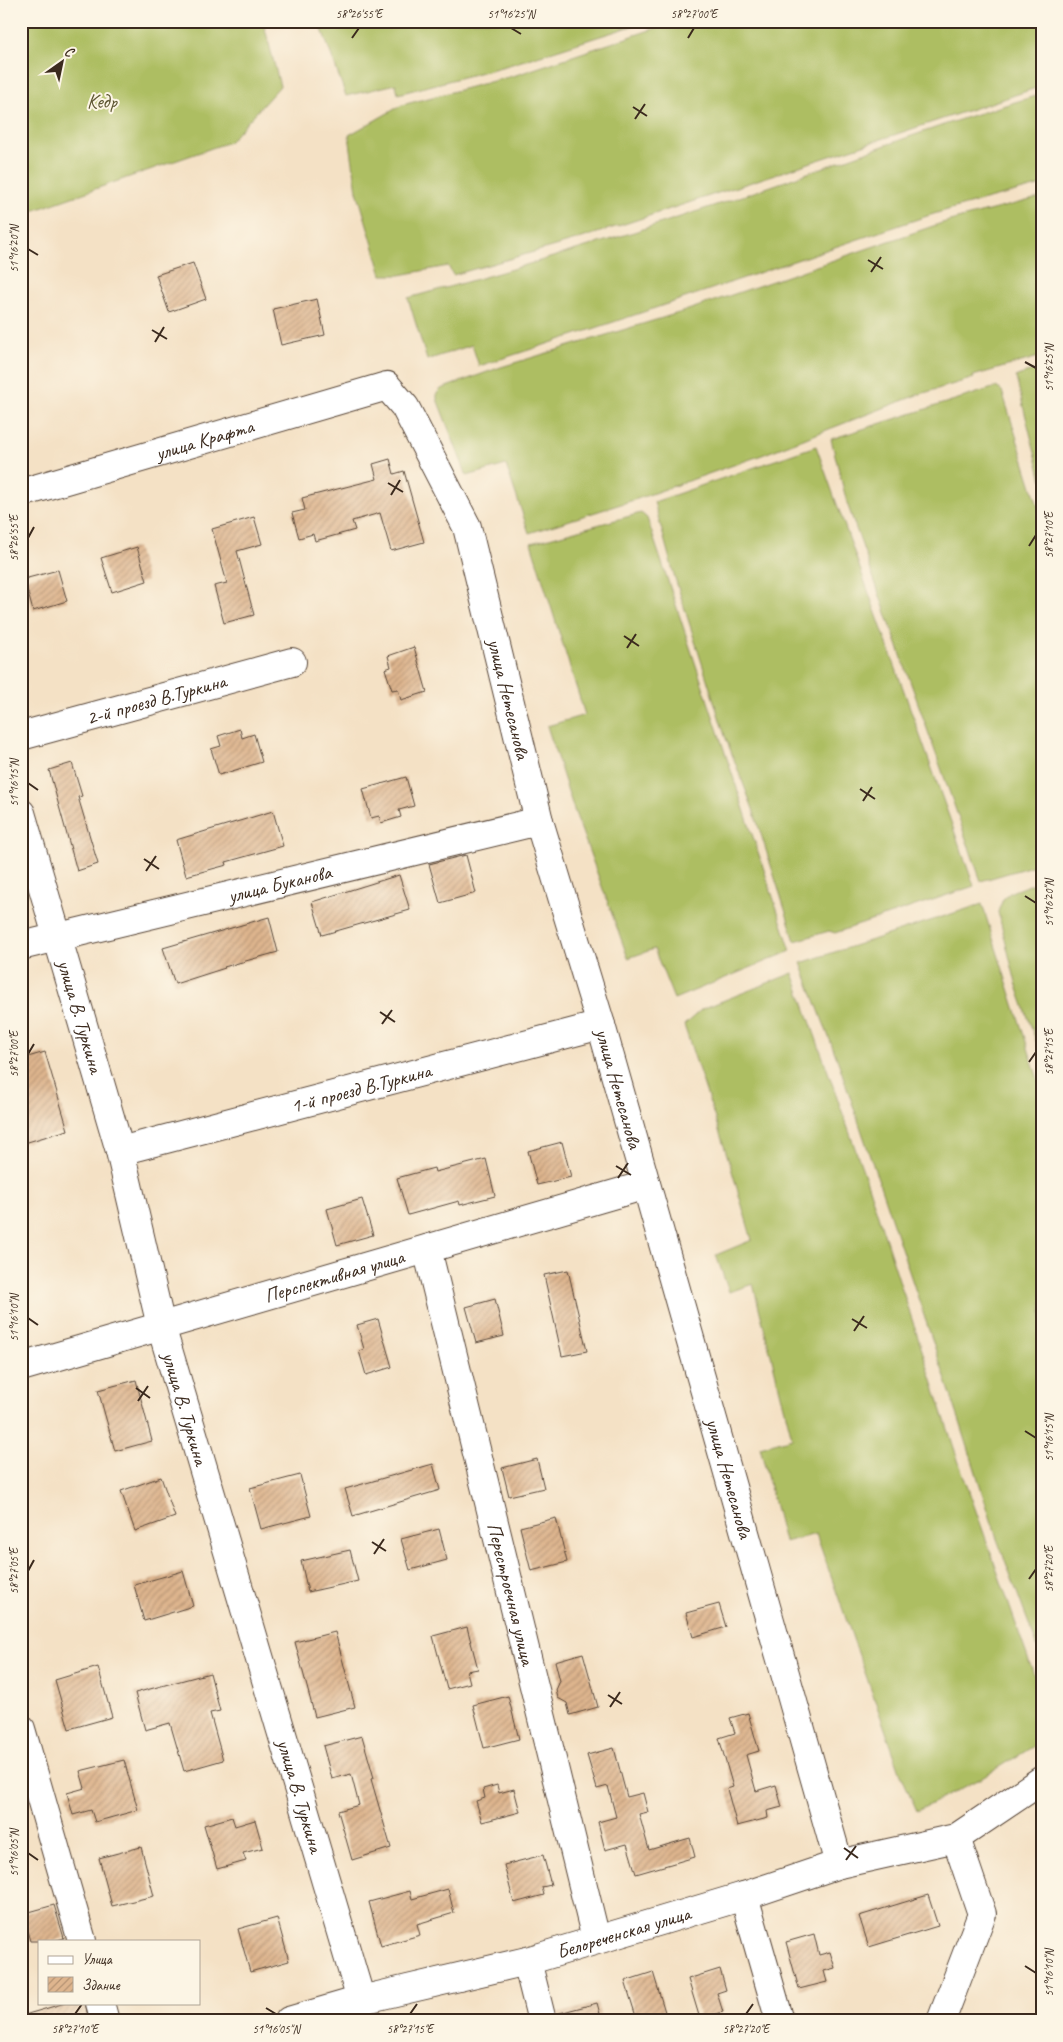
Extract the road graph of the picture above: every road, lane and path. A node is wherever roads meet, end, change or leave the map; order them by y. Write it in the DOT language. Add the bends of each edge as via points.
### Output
graph roads {
  1 [pos="387,386"];
  2 [pos="21,493"];
  3 [pos="292,662"];
  4 [pos="21,736"];
  5 [pos="21,813"];
  6 [pos="539,821"];
  7 [pos="59,936"];
  8 [pos="21,946"];
  9 [pos="601,1025"];
  10 [pos="120,1151"];
  11 [pos="646,1185"];
  12 [pos="427,1249"];
  13 [pos="161,1326"];
  14 [pos="21,1367"];
  15 [pos="21,1729"];
  16 [pos="1042,1780"];
  17 [pos="956,1838"];
  18 [pos="839,1864"];
  19 [pos="744,1896"];
  20 [pos="596,1939"];
  21 [pos="82,1940"];
  22 [pos="527,1961"];
  23 [pos="361,2000"];
  24 [pos="100,2004"];
  25 [pos="321,2017"];
  26 [pos="105,2021"];
  27 [pos="289,2021"];
  28 [pos="542,2021"];
  29 [pos="780,2021"];
  30 [pos="941,2021"];
  1 -- 2 [label="street, улица Крафта"];
  1 -- 6 [label="street, улица Нетесанова" via="405,406 467,527"];
  3 -- 4 [label="street, 2-й проезд В.Туркина"];
  5 -- 7 [label="street, улица В. Туркина"];
  6 -- 7 [label="street, улица Буканова"];
  6 -- 9 [label="street, улица Нетесанова"];
  7 -- 8 [label="street, улица Буканова"];
  7 -- 10 [label="street, улица В. Туркина"];
  9 -- 10 [label="street, 1-й проезд В.Туркина"];
  9 -- 11 [label="street, улица Нетесанова"];
  10 -- 13 [label="street, улица В. Туркина"];
  11 -- 12 [label="street, Перспективная улица"];
  11 -- 18 [label="street, улица Нетесанова"];
  12 -- 13 [label="street, Перспективная улица"];
  12 -- 20 [label="street, Перестроечная улица"];
  13 -- 14 [label="street, Перспективная улица"];
  13 -- 23 [label="street, улица В. Туркина"];
  15 -- 21 [label="street"];
  16 -- 17 [label="street"];
  17 -- 18 [label="street, Белореченская улица"];
  17 -- 30 [label="street" via="982,1914"];
  18 -- 19 [label="street, Белореченская улица"];
  19 -- 20 [label="street, Белореченская улица"];
  19 -- 29 [label="street"];
  20 -- 22 [label="street, Белореченская улица"];
  22 -- 23 [label="street, Белореченская улица"];
  22 -- 28 [label="street"];
  23 -- 25 [label="street, Белореченская улица"];
  24 -- 26 [label="street"];
  25 -- 27 [label="street, Белореченская улица"];
}
